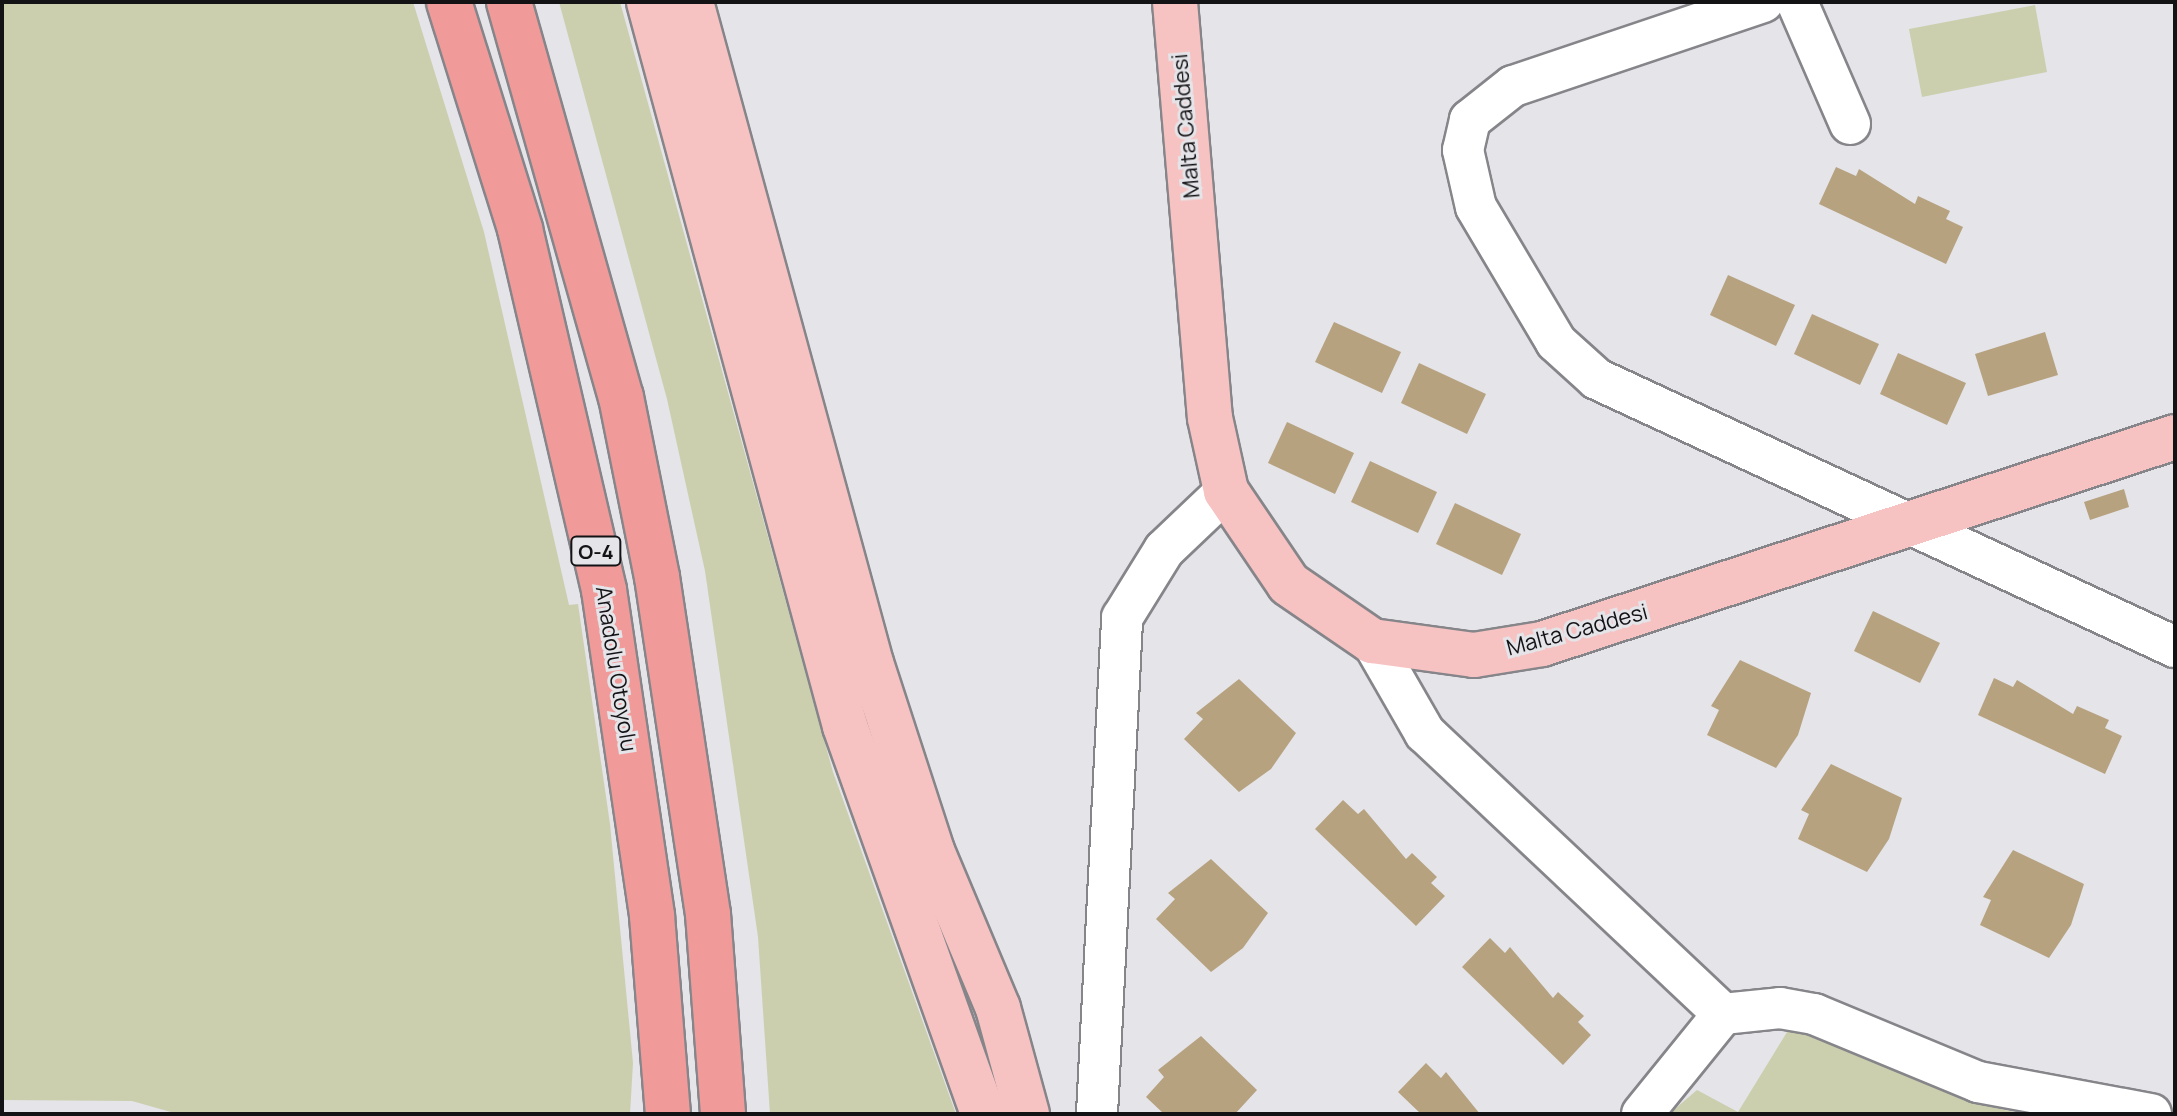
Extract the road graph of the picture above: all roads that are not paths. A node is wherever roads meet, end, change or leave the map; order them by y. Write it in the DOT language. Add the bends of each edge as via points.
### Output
graph roads {
  1 [pos="449,2"];
  2 [pos="509,2"];
  3 [pos="649,2"];
  4 [pos="691,2"];
  5 [pos="1175,2"];
  6 [pos="1763,2"];
  7 [pos="1797,2"];
  8 [pos="1850,124"];
  9 [pos="2175,437"];
  10 [pos="1226,491"];
  11 [pos="1912,525"];
  12 [pos="1372,641"];
  13 [pos="2175,647"];
  14 [pos="1723,1014"];
  15 [pos="668,1114"];
  16 [pos="723,1114"];
  17 [pos="983,1114"];
  18 [pos="1027,1114"];
  19 [pos="1097,1114"];
  20 [pos="1642,1114"];
  21 [pos="2151,1114"];
  1 -- 15 [label="highway, Anadolu Otoyolu / O-4" via="520,229 604,590 652,916"];
  2 -- 16 [label="highway, O-4" via="621,397 657,577 708,914"];
  3 -- 17 [label="main road" via="845,726"];
  4 -- 18 [label="main road" via="875,677 932,851 1011,1046"];
  5 -- 10 [label="main road, Malta Caddesi" via="1208,403"];
  6 -- 11 [label="street" via="1495,95 1464,133 1469,188 1556,342 1580,368"];
  7 -- 8 [label="street"];
  9 -- 11 [label="main road, Malta Caddesi"];
  10 -- 12 [label="main road, Malta Caddesi" via="1289,584"];
  10 -- 19 [label="street" via="1156,560 1122,618"];
  11 -- 12 [label="main road, Malta Caddesi" via="1542,644 1459,655"];
  11 -- 13 [label="street"];
  12 -- 14 [label="street" via="1425,733"];
  14 -- 20 [label="street"];
  14 -- 21 [label="street" via="1780,1008 1814,1014 1978,1082"];
}
